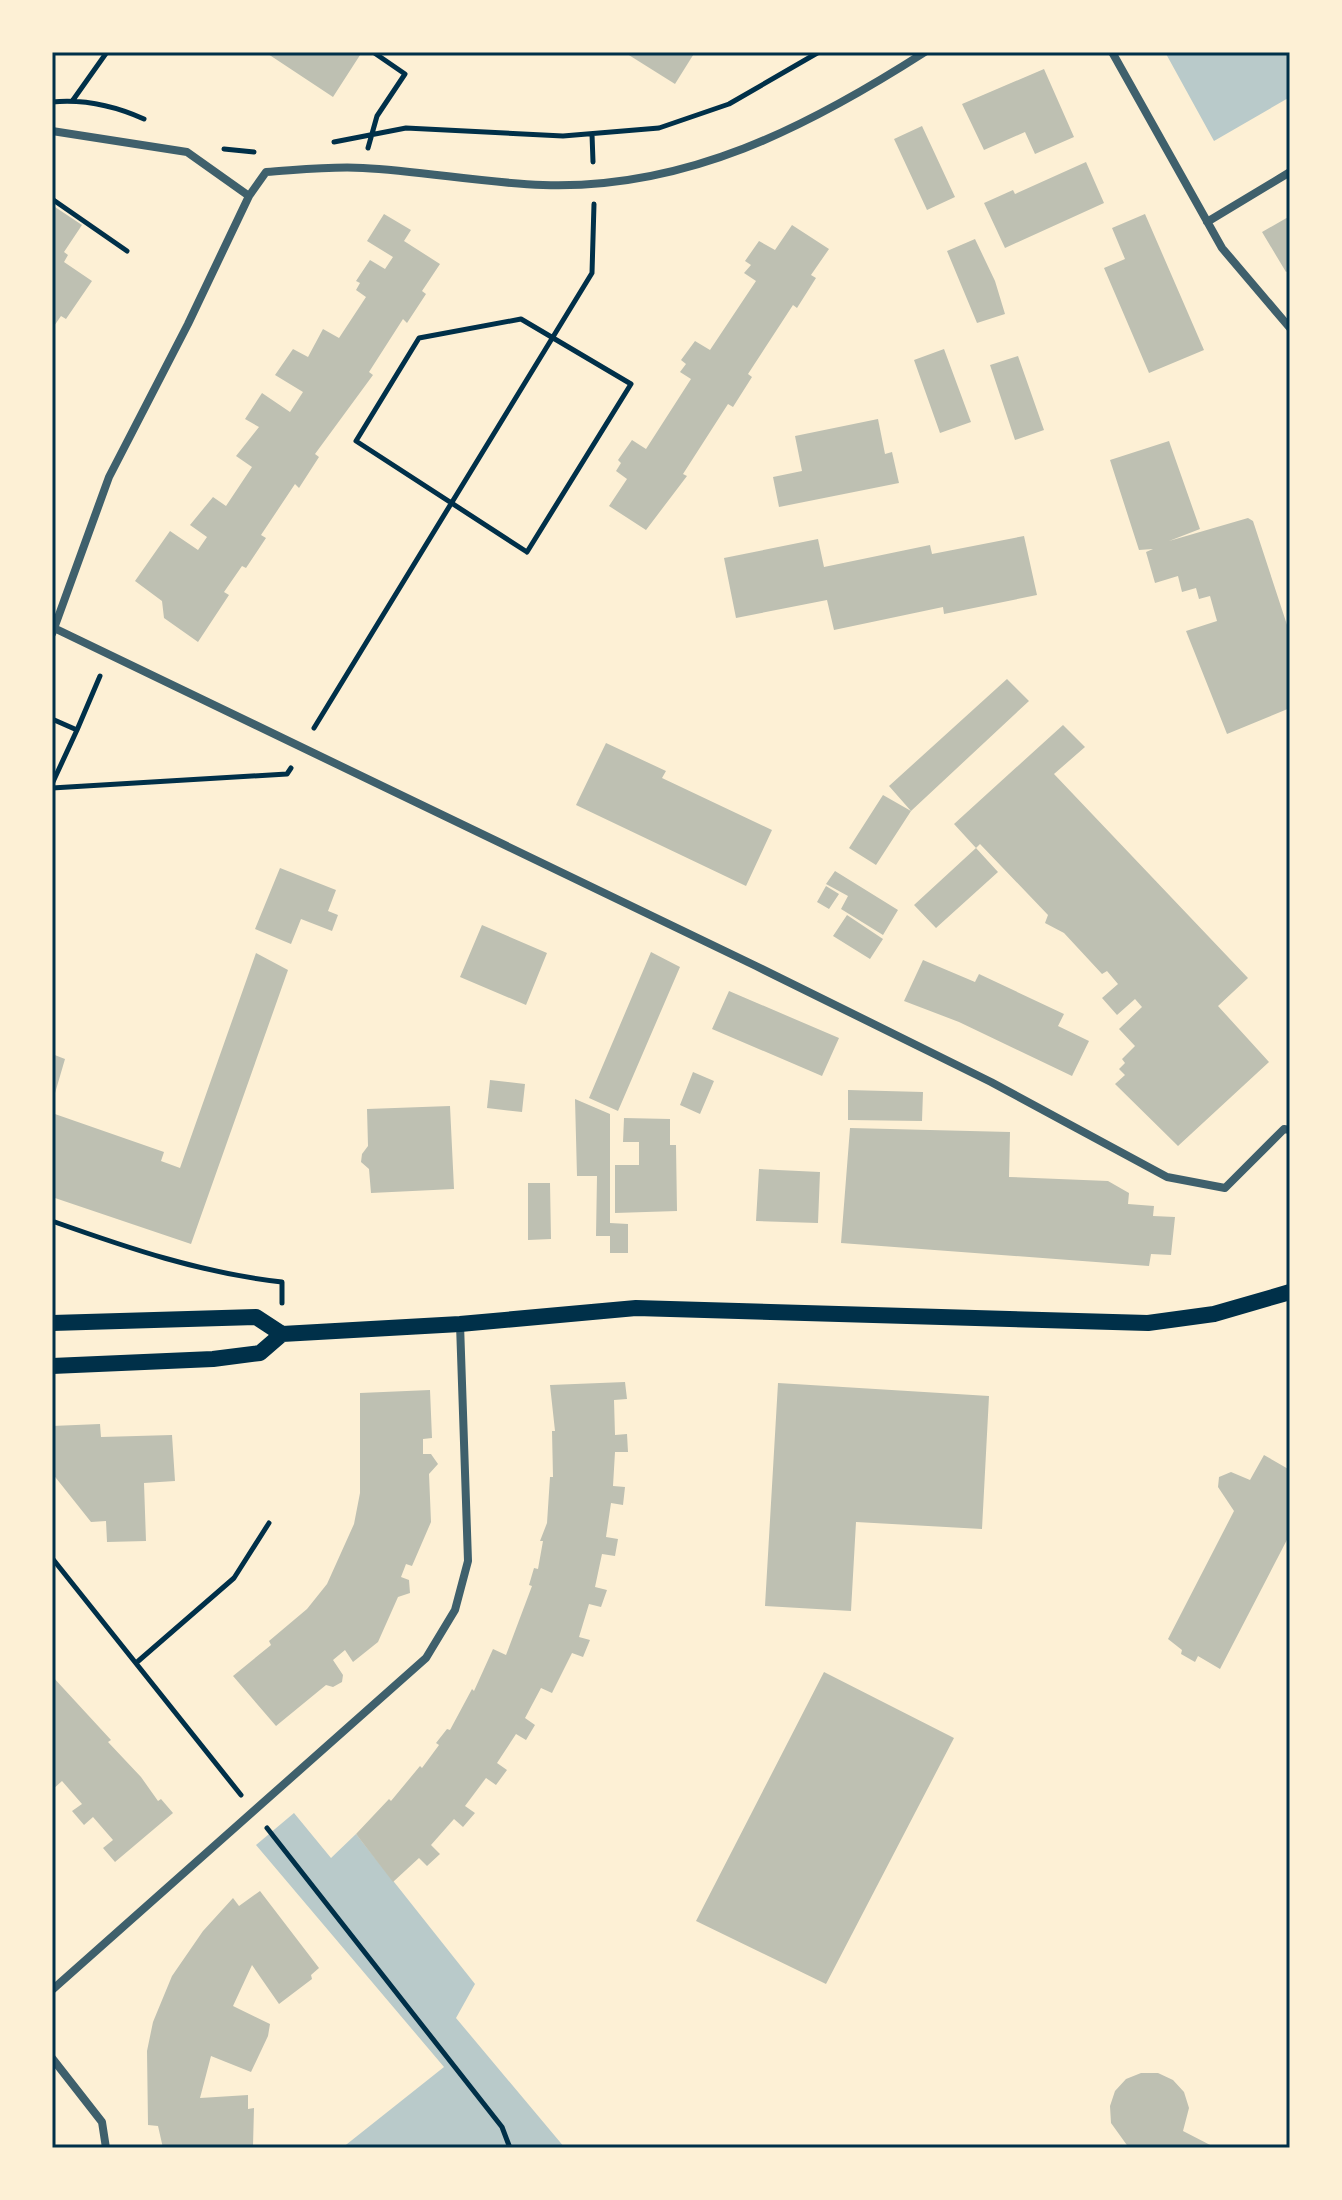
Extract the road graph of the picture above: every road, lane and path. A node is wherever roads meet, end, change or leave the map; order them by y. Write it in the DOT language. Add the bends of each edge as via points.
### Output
graph roads {
  1 [pos="107,52"];
  2 [pos="373,52"];
  3 [pos="819,52"];
  4 [pos="925,52"];
  5 [pos="1112,52"];
  6 [pos="73,100"];
  7 [pos="52,102"];
  8 [pos="154,123"];
  9 [pos="52,131"];
  10 [pos="372,134"];
  11 [pos="592,134"];
  12 [pos="325,144"];
  13 [pos="211,148"];
  14 [pos="265,152"];
  15 [pos="362,168"];
  16 [pos="1290,172"];
  17 [pos="594,184"];
  18 [pos="249,196"];
  19 [pos="52,199"];
  20 [pos="1207,222"];
  21 [pos="127,251"];
  22 [pos="1290,328"];
  23 [pos="552,338"];
  24 [pos="452,503"];
  25 [pos="53,631"];
  26 [pos="109,654"];
  27 [pos="52,719"];
  28 [pos="77,730"];
  29 [pos="302,746"];
  30 [pos="52,786"];
  31 [pos="1290,1130"];
  32 [pos="52,1221"];
  33 [pos="1290,1292"];
  34 [pos="52,1323"];
  35 [pos="460,1324"];
  36 [pos="282,1334"];
  37 [pos="52,1366"];
  38 [pos="269,1523"];
  39 [pos="52,1558"];
  40 [pos="136,1663"];
  41 [pos="254,1811"];
  42 [pos="52,1990"];
  43 [pos="52,2058"];
  44 [pos="106,2148"];
  45 [pos="510,2148"];
  1 -- 6 [label="path"];
  2 -- 10 [label="path" via="405,74 377,116"];
  3 -- 11 [label="path" via="729,104 659,128"];
  4 -- 17 [label="street" via="753,148 668,174"];
  5 -- 20 [label="street"];
  6 -- 7 [label="path"];
  6 -- 8 [label="path"];
  9 -- 18 [label="street" via="187,152"];
  10 -- 11 [label="path" via="406,128"];
  10 -- 12 [label="path"];
  10 -- 15 [label="path"];
  11 -- 17 [label="path"];
  13 -- 14 [label="path"];
  15 -- 17 [label="street" via="544,185"];
  15 -- 18 [label="street" via="266,172"];
  16 -- 20 [label="street"];
  17 -- 23 [label="path" via="592,273"];
  18 -- 25 [label="street" via="109,477"];
  19 -- 21 [label="path"];
  20 -- 22 [label="street" via="1222,248"];
  23 -- 24 [label="path"];
  23 -- 24 [label="path" via="521,319 419,338 403,363 356,441"];
  23 -- 24 [label="path" via="631,384 527,552"];
  24 -- 29 [label="path"];
  25 -- 26 [label="street"];
  26 -- 28 [label="path"];
  26 -- 29 [label="street"];
  27 -- 28 [label="path"];
  28 -- 30 [label="path"];
  29 -- 30 [label="path" via="287,774"];
  29 -- 31 [label="street" via="991,1082 1167,1177 1225,1188 1284,1129"];
  32 -- 36 [label="path" via="153,1257 226,1276 282,1282"];
  33 -- 35 [label="main road" via="1214,1314 1148,1323 636,1308"];
  34 -- 36 [label="main road" via="256,1317"];
  35 -- 36 [label="main road"];
  35 -- 41 [label="street" via="468,1561 455,1610 426,1658"];
  36 -- 37 [label="main road" via="260,1353"];
  38 -- 40 [label="path" via="234,1578"];
  39 -- 40 [label="path"];
  40 -- 41 [label="path"];
  41 -- 42 [label="street"];
  41 -- 45 [label="path" via="502,2127"];
  43 -- 44 [label="street" via="102,2122"];
}
